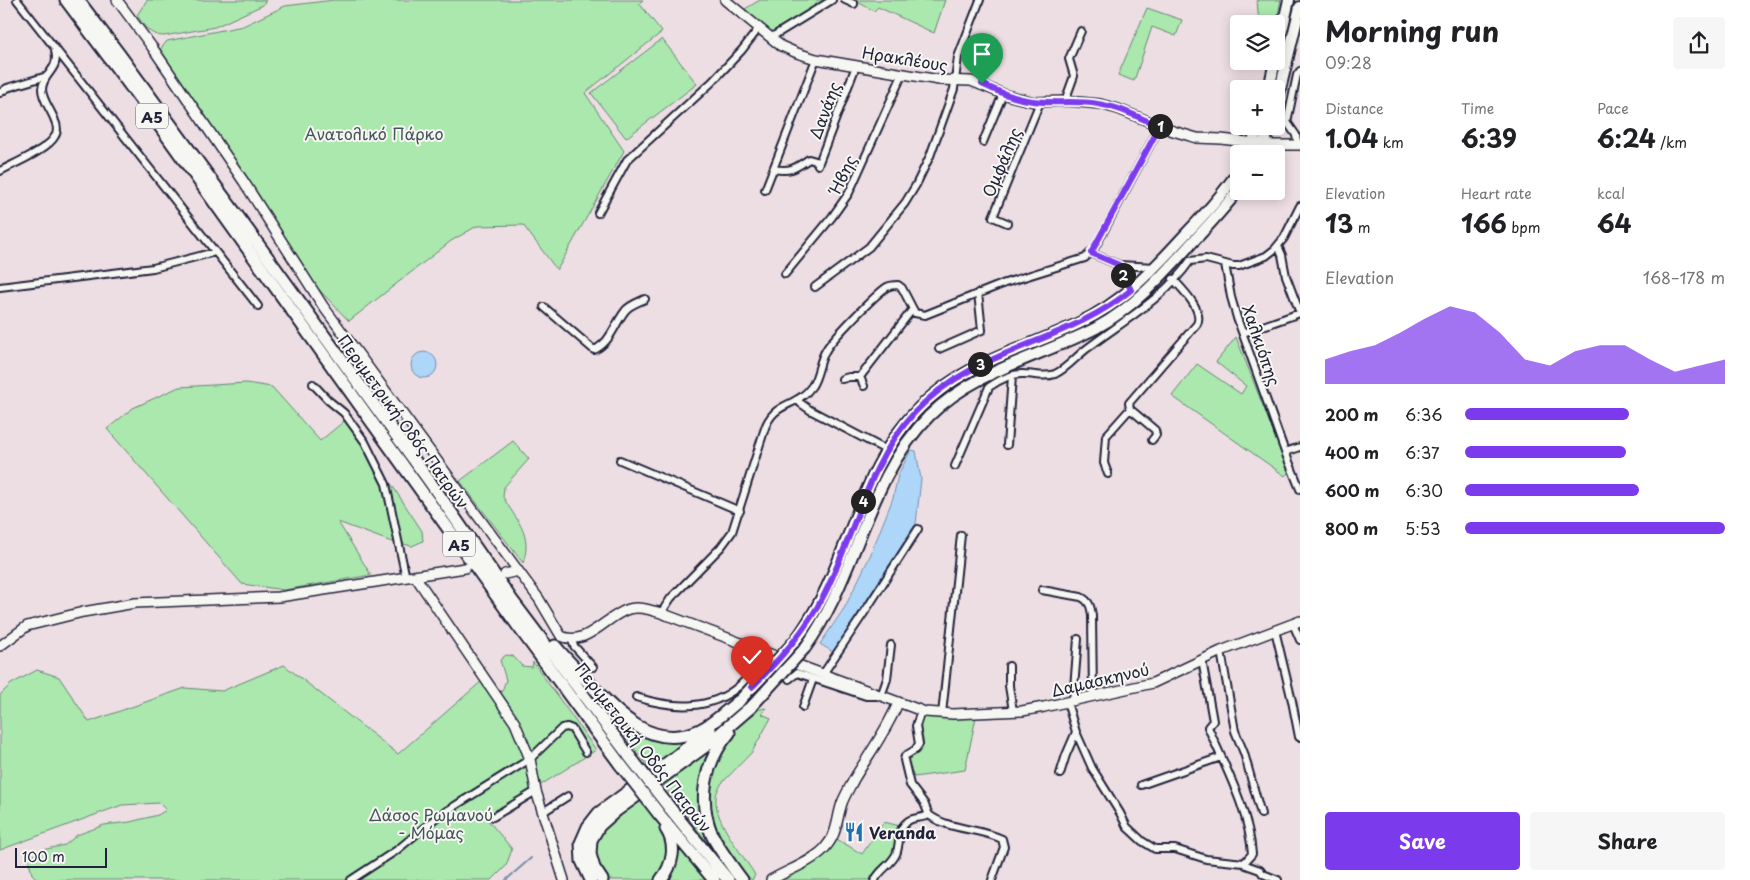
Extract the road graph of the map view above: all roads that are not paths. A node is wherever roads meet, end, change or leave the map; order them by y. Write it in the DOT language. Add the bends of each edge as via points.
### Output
graph roads {
  1 [pos="17,0"];
  2 [pos="66,0"];
  3 [pos="78,0"];
  4 [pos="117,0"];
  5 [pos="832,0"];
  6 [pos="845,0"];
  7 [pos="980,0"];
  8 [pos="1289,0"];
  9 [pos="727,1"];
  10 [pos="854,4"];
  11 [pos="1300,7"];
  12 [pos="1285,17"];
  13 [pos="759,28"];
  14 [pos="1081,31"];
  15 [pos="770,38"];
  16 [pos="52,45"];
  17 [pos="816,59"];
  18 [pos="856,66"];
  19 [pos="1300,71"];
  20 [pos="903,73"];
  21 [pos="47,76"];
  22 [pos="956,80"];
  23 [pos="1282,80"];
  24 [pos="0,93"];
  25 [pos="1003,94"];
  26 [pos="1066,101"];
  27 [pos="1040,102"];
  28 [pos="1160,126"];
  29 [pos="1290,127"];
  30 [pos="1300,129"];
  31 [pos="983,142"];
  32 [pos="1249,145"];
  33 [pos="1299,145"];
  34 [pos="1285,146"];
  35 [pos="773,169"];
  36 [pos="0,171"];
  37 [pos="1230,182"];
  38 [pos="764,190"];
  39 [pos="1230,200"];
  40 [pos="1300,206"];
  41 [pos="598,213"];
  42 [pos="1007,223"];
  43 [pos="1278,246"];
  44 [pos="215,252"];
  45 [pos="1091,253"];
  46 [pos="1185,258"];
  47 [pos="1225,264"];
  48 [pos="1119,265"];
  49 [pos="1155,267"];
  50 [pos="785,274"];
  51 [pos="1173,279"];
  52 [pos="0,286"];
  53 [pos="815,287"];
  54 [pos="1131,290"];
  55 [pos="978,293"];
  56 [pos="645,299"];
  57 [pos="258,306"];
  58 [pos="544,307"];
  59 [pos="912,310"];
  60 [pos="1300,313"];
  61 [pos="1243,334"];
  62 [pos="939,349"];
  63 [pos="1012,376"];
  64 [pos="860,377"];
  65 [pos="842,380"];
  66 [pos="313,384"];
  67 [pos="864,386"];
  68 [pos="796,400"];
  69 [pos="1130,409"];
  70 [pos="1152,440"];
  71 [pos="1007,445"];
  72 [pos="1300,447"];
  73 [pos="886,450"];
  74 [pos="1285,452"];
  75 [pos="620,460"];
  76 [pos="955,466"];
  77 [pos="1108,474"];
  78 [pos="430,482"];
  79 [pos="1300,489"];
  80 [pos="740,511"];
  81 [pos="918,529"];
  82 [pos="960,535"];
  83 [pos="465,568"];
  84 [pos="518,571"];
  85 [pos="504,574"];
  86 [pos="410,577"];
  87 [pos="1042,590"];
  88 [pos="660,613"];
  89 [pos="1296,622"];
  90 [pos="1275,630"];
  91 [pos="571,638"];
  92 [pos="1078,639"];
  93 [pos="1300,640"];
  94 [pos="747,645"];
  95 [pos="891,645"];
  96 [pos="0,646"];
  97 [pos="1221,651"];
  98 [pos="773,656"];
  99 [pos="1202,660"];
  100 [pos="798,665"];
  101 [pos="1009,666"];
  102 [pos="593,667"];
  103 [pos="823,674"];
  104 [pos="789,679"];
  105 [pos="813,679"];
  106 [pos="881,696"];
  107 [pos="1093,696"];
  108 [pos="636,697"];
  109 [pos="740,700"];
  110 [pos="1070,701"];
  111 [pos="898,702"];
  112 [pos="752,706"];
  113 [pos="802,707"];
  114 [pos="921,711"];
  115 [pos="1012,711"];
  116 [pos="942,714"];
  117 [pos="1076,732"];
  118 [pos="1299,737"];
  119 [pos="586,752"];
  120 [pos="1221,757"];
  121 [pos="530,759"];
  122 [pos="1060,774"];
  123 [pos="1141,785"];
  124 [pos="536,791"];
  125 [pos="568,796"];
  126 [pos="543,812"];
  127 [pos="659,814"];
  128 [pos="929,814"];
  129 [pos="1261,814"];
  130 [pos="494,817"];
  131 [pos="1244,863"];
  132 [pos="734,878"];
  133 [pos="713,879"];
  134 [pos="351,880"];
  135 [pos="564,880"];
  136 [pos="591,880"];
  137 [pos="602,880"];
  138 [pos="661,880"];
  139 [pos="771,880"];
  140 [pos="875,880"];
  141 [pos="992,880"];
  142 [pos="1278,880"];
  1 -- 16 [label="street"];
  2 -- 127 [label="highway, Περιμετρική Οδός Πατρών / Α5, bridge" via="479,572"];
  3 -- 78 [label="highway, Περιμετρική Οδός Πατρών / Α5"];
  4 -- 84 [label="street" via="244,182 323,306"];
  5 -- 15 [label="street"];
  6 -- 10 [label="street"];
  7 -- 22 [label="street" via="958,57"];
  8 -- 12 [label="main road"];
  9 -- 13 [label="street, Ηρακλέους"];
  11 -- 23 [label="main road"];
  13 -- 15 [label="street, Ηρακλέους"];
  13 -- 41 [label="street" via="712,82 627,160"];
  14 -- 26 [label="street" via="1070,59 1074,76"];
  15 -- 17 [label="street, Ηρακλέους" via="792,51"];
  16 -- 21 [label="street" via="56,59"];
  16 -- 44 [label="street"];
  17 -- 18 [label="street, Ηρακλέους"];
  17 -- 35 [label="street"];
  18 -- 20 [label="street, Ηρακλέους"];
  18 -- 35 [label="street, Δανάης" via="818,163 809,159 793,170"];
  19 -- 29 [label="street" via="1287,122"];
  20 -- 22 [label="street, Ηρακλέους"];
  20 -- 50 [label="street, Ήβης" via="849,193"];
  21 -- 24 [label="street"];
  21 -- 36 [label="street" via="42,94 56,122 55,138 35,153"];
  22 -- 25 [label="street, Ηρακλέους" via="979,83"];
  22 -- 53 [label="street" via="924,169 905,203 869,247"];
  25 -- 27 [label="street, Ηρακλέους"];
  25 -- 31 [label="street"];
  26 -- 27 [label="street, Ηρακλέους"];
  26 -- 28 [label="street, Ηρακλέους" via="1114,107"];
  27 -- 42 [label="street, Ομφάλης" via="993,217"];
  28 -- 32 [label="street, Ηρακλέους" via="1197,138"];
  28 -- 45 [label="street"];
  29 -- 30 [label="street"];
  29 -- 33 [label="street"];
  33 -- 34 [label="street, Ηρακλέους"];
  35 -- 38 [label="street"];
  37 -- 49 [label="main road"];
  39 -- 46 [label="main road"];
  40 -- 43 [label="street"];
  43 -- 47 [label="street" via="1266,256 1239,266"];
  43 -- 60 [label="street"];
  44 -- 52 [label="street" via="153,268"];
  44 -- 57 [label="street"];
  45 -- 48 [label="street"];
  45 -- 55 [label="street" via="1085,258"];
  46 -- 47 [label="street"];
  46 -- 51 [label="street"];
  46 -- 112 [label="main road, bridge" via="1113,318 976,381 930,415 898,453 819,628"];
  47 -- 61 [label="street, Χαλκιόπης" via="1233,306"];
  48 -- 49 [label="street"];
  48 -- 54 [label="street"];
  49 -- 54 [label="main road"];
  51 -- 63 [label="street" via="1140,311 1060,371 1048,376"];
  51 -- 69 [label="street" via="1186,292 1199,321 1132,398 1128,405"];
  54 -- 73 [label="main road" via="1081,322 962,374 920,407"];
  55 -- 59 [label="street" via="925,315"];
  55 -- 62 [label="street" via="982,330"];
  56 -- 58 [label="street" via="626,309 609,337 594,350"];
  59 -- 64 [label="street"];
  59 -- 68 [label="street" via="900,286 886,288 830,344 814,383"];
  60 -- 61 [label="street"];
  61 -- 74 [label="street, Χαλκιόπης"];
  63 -- 71 [label="street"];
  63 -- 76 [label="street" via="988,389"];
  64 -- 65 [label="street"];
  64 -- 67 [label="street"];
  66 -- 86 [label="street" via="344,413 366,442 386,484"];
  68 -- 73 [label="street"];
  68 -- 80 [label="street" via="775,411 767,421"];
  69 -- 70 [label="street" via="1154,428 1156,434"];
  69 -- 77 [label="street" via="1106,436 1104,463"];
  72 -- 74 [label="street"];
  73 -- 109 [label="main road, bridge" via="825,594 812,617 794,642"];
  74 -- 79 [label="street, Χαλκιόπης"];
  75 -- 80 [label="street"];
  78 -- 109 [label="highway" via="544,634 614,711 632,725 655,734 685,735 712,723"];
  78 -- 132 [label="highway, Περιμετρική Οδός Πατρών / Α5, bridge" via="517,606 630,757 669,807"];
  80 -- 88 [label="street" via="730,536"];
  81 -- 103 [label="street"];
  82 -- 116 [label="street"];
  83 -- 86 [label="street"];
  84 -- 85 [label="street"];
  84 -- 91 [label="street" via="561,636"];
  86 -- 96 [label="street" via="279,597 135,603 27,626"];
  86 -- 121 [label="street" via="515,724"];
  87 -- 107 [label="street" via="1081,597 1089,604"];
  88 -- 91 [label="street" via="642,608 630,609 587,634"];
  88 -- 94 [label="street"];
  89 -- 90 [label="street, Δαμασκηνού"];
  89 -- 93 [label="street"];
  90 -- 97 [label="street, Δαμασκηνού"];
  90 -- 118 [label="street"];
  91 -- 102 [label="street"];
  92 -- 110 [label="street"];
  94 -- 98 [label="street"];
  94 -- 108 [label="street" via="746,650 755,669 724,698 686,706 656,704"];
  95 -- 106 [label="street" via="887,679"];
  97 -- 99 [label="street, Δαμασκηνού"];
  97 -- 129 [label="street" via="1235,731"];
  99 -- 107 [label="street, Δαμασκηνού" via="1153,683"];
  99 -- 120 [label="street" via="1214,721 1208,727"];
  100 -- 103 [label="street, Δαμασκηνού"];
  101 -- 115 [label="street"];
  103 -- 106 [label="street, Δαμασκηνού"];
  104 -- 105 [label="street" via="797,673"];
  105 -- 106 [label="street" via="866,696"];
  105 -- 113 [label="street"];
  106 -- 111 [label="street, Δαμασκηνού"];
  107 -- 110 [label="street, Δαμασκηνού"];
  109 -- 136 [label="highway" via="702,736 599,813 581,843 582,861"];
  110 -- 115 [label="street, Δαμασκηνού"];
  110 -- 117 [label="street"];
  111 -- 114 [label="street, Δαμασκηνού"];
  111 -- 139 [label="street" via="884,733 847,792 828,844 817,856"];
  112 -- 132 [label="highway" via="717,749 704,788 704,807 711,833"];
  112 -- 137 [label="highway" via="707,745 599,826 591,840 590,854"];
  114 -- 116 [label="street, Δαμασκηνού"];
  114 -- 128 [label="street" via="916,726 919,746 904,760 910,785"];
  115 -- 116 [label="street, Δαμασκηνού"];
  117 -- 122 [label="street"];
  117 -- 131 [label="street" via="1092,768 1127,828 1142,842 1155,849 1175,849 1210,859"];
  119 -- 121 [label="street" via="572,729 566,727"];
  120 -- 123 [label="street"];
  120 -- 131 [label="street" via="1244,817 1250,843 1251,855"];
  121 -- 124 [label="street"];
  121 -- 134 [label="street" via="437,816 397,850"];
  124 -- 126 [label="street"];
  124 -- 130 [label="street"];
  125 -- 126 [label="street"];
  126 -- 135 [label="street"];
  127 -- 133 [label="highway, Περιμετρική Οδός Πατρών / Α5"];
  127 -- 138 [label="highway" via="673,849 670,867"];
  128 -- 140 [label="street" via="905,823 896,855"];
  128 -- 141 [label="street" via="934,819 1003,839 1004,845"];
  131 -- 142 [label="street"];
}
